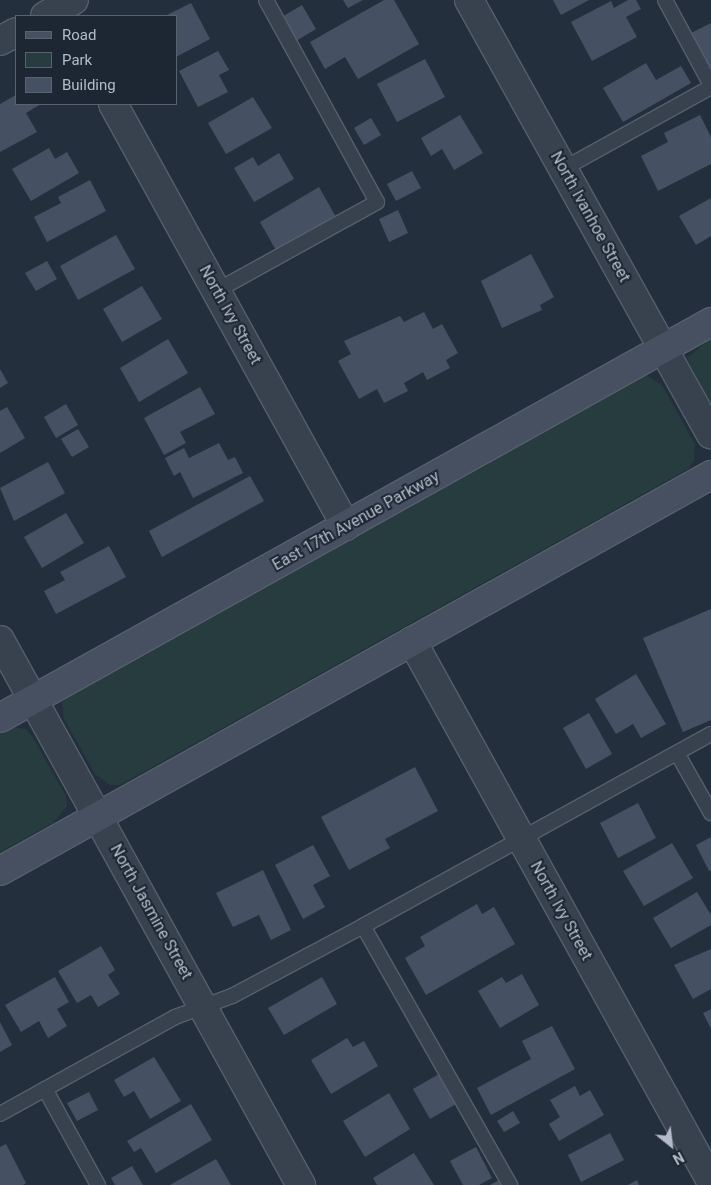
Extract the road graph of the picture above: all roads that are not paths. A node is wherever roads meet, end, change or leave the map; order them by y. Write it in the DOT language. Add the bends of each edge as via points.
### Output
graph roads {
  1 [pos="266,0"];
  2 [pos="469,0"];
  3 [pos="665,0"];
  4 [pos="15,33"];
  5 [pos="0,41"];
  6 [pos="711,86"];
  7 [pos="114,105"];
  8 [pos="563,169"];
  9 [pos="216,291"];
  10 [pos="711,322"];
  11 [pos="663,349"];
  12 [pos="711,434"];
  13 [pos="711,475"];
  14 [pos="346,526"];
  15 [pos="0,640"];
  16 [pos="412,641"];
  17 [pos="33,699"];
  18 [pos="0,718"];
  19 [pos="711,734"];
  20 [pos="677,753"];
  21 [pos="711,813"];
  22 [pos="98,816"];
  23 [pos="521,839"];
  24 [pos="0,871"];
  25 [pos="363,926"];
  26 [pos="203,1007"];
  27 [pos="45,1089"];
  28 [pos="0,1114"];
  29 [pos="711,1181"];
  30 [pos="98,1185"];
  31 [pos="301,1185"];
  32 [pos="510,1185"];
  1 -- 9 [label="lane" via="378,202"];
  2 -- 8 [label="street, North Ivanhoe Street"];
  3 -- 6 [label="lane"];
  4 -- 5 [label="street"];
  6 -- 8 [label="lane"];
  7 -- 9 [label="street, North Ivy Street"];
  8 -- 11 [label="street, North Ivanhoe Street"];
  9 -- 14 [label="street, North Ivy Street"];
  10 -- 11 [label="main road, East 17th Avenue Parkway"];
  11 -- 12 [label="street, North Ivanhoe Street"];
  11 -- 14 [label="main road, East 17th Avenue Parkway"];
  13 -- 16 [label="main road"];
  14 -- 17 [label="main road, East 17th Avenue Parkway"];
  15 -- 17 [label="street, North Jasmine Street"];
  16 -- 22 [label="main road"];
  16 -- 23 [label="street, North Ivy Street"];
  17 -- 18 [label="main road, East 17th Avenue Parkway"];
  17 -- 22 [label="street, North Jasmine Street"];
  19 -- 20 [label="lane"];
  20 -- 21 [label="lane"];
  20 -- 23 [label="lane"];
  22 -- 24 [label="main road"];
  22 -- 26 [label="street, North Jasmine Street"];
  23 -- 25 [label="lane"];
  23 -- 29 [label="street, North Ivy Street"];
  25 -- 26 [label="lane"];
  25 -- 32 [label="lane"];
  26 -- 27 [label="lane" via="175,1017"];
  26 -- 31 [label="street, North Jasmine Street"];
  27 -- 28 [label="lane"];
  27 -- 30 [label="lane"];
}
